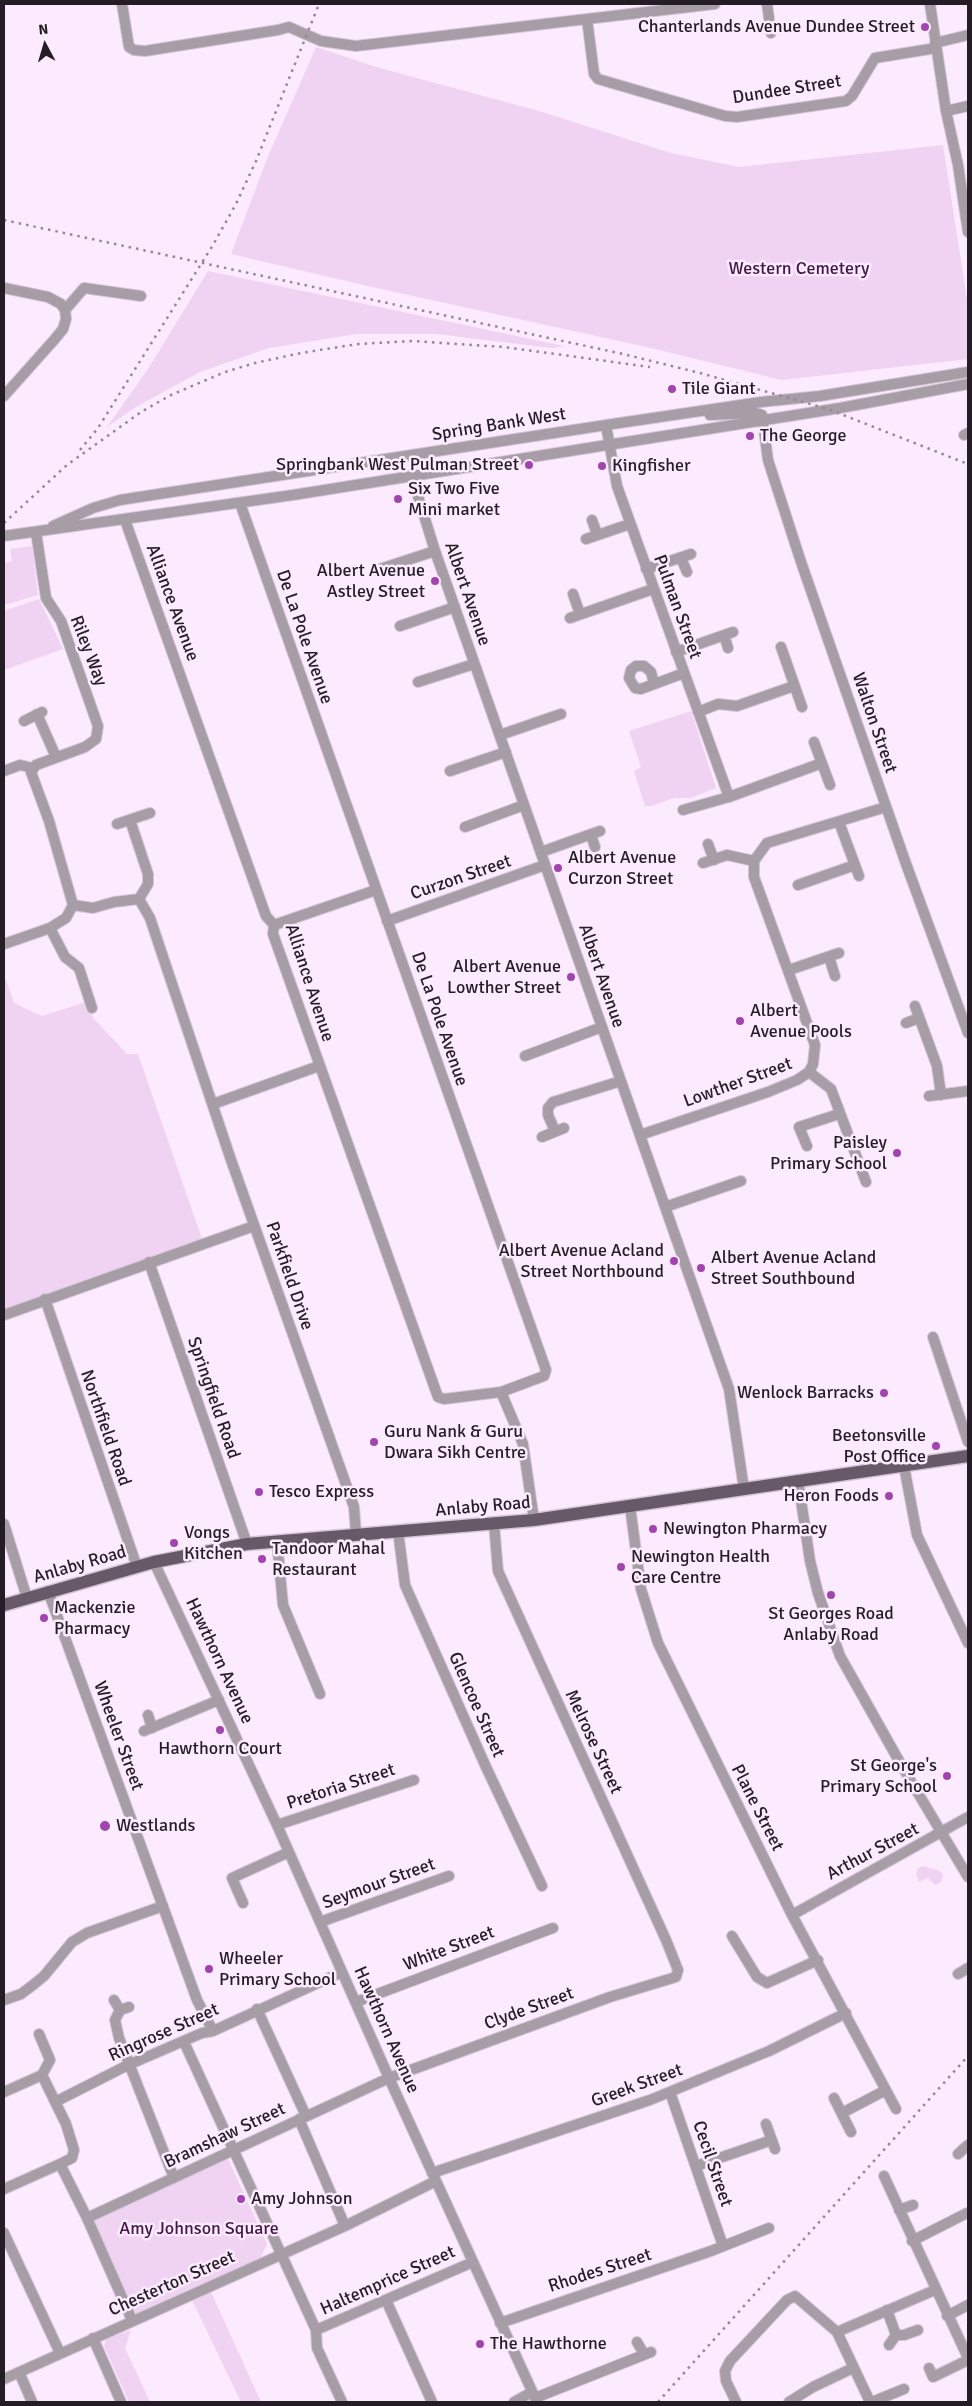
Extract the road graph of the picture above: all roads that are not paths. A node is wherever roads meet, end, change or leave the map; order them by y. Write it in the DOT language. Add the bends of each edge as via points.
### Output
graph roads {
  1 [pos="122,4"];
  2 [pos="715,4"];
  3 [pos="767,4"];
  4 [pos="930,4"];
  5 [pos="587,19"];
  6 [pos="771,33"];
  7 [pos="968,35"];
  8 [pos="935,45"];
  9 [pos="968,106"];
  10 [pos="946,111"];
  11 [pos="958,166"];
  12 [pos="968,185"];
  13 [pos="968,232"];
  14 [pos="4,288"];
  15 [pos="140,296"];
  16 [pos="63,307"];
  17 [pos="968,372"];
  18 [pos="968,384"];
  19 [pos="4,396"];
  20 [pos="684,414"];
  21 [pos="763,420"];
  22 [pos="606,425"];
  23 [pos="611,444"];
  24 [pos="412,477"];
  25 [pos="240,503"];
  26 [pos="125,520"];
  27 [pos="592,520"];
  28 [pos="630,524"];
  29 [pos="38,532"];
  30 [pos="597,534"];
  31 [pos="4,536"];
  32 [pos="586,539"];
  33 [pos="435,551"];
  34 [pos="380,569"];
  35 [pos="646,569"];
  36 [pos="687,572"];
  37 [pos="654,589"];
  38 [pos="573,594"];
  39 [pos="455,607"];
  40 [pos="580,614"];
  41 [pos="570,618"];
  42 [pos="400,626"];
  43 [pos="782,647"];
  44 [pos="728,648"];
  45 [pos="676,652"];
  46 [pos="474,664"];
  47 [pos="684,673"];
  48 [pos="418,682"];
  49 [pos="654,684"];
  50 [pos="794,686"];
  51 [pos="802,707"];
  52 [pos="698,712"];
  53 [pos="561,714"];
  54 [pos="24,720"];
  55 [pos="500,735"];
  56 [pos="814,742"];
  57 [pos="506,752"];
  58 [pos="56,757"];
  59 [pos="822,763"];
  60 [pos="33,768"];
  61 [pos="4,770"];
  62 [pos="450,770"];
  63 [pos="830,785"];
  64 [pos="729,797"];
  65 [pos="524,805"];
  66 [pos="886,807"];
  67 [pos="683,810"];
  68 [pos="150,813"];
  69 [pos="130,820"];
  70 [pos="839,822"];
  71 [pos="117,824"];
  72 [pos="465,827"];
  73 [pos="708,844"];
  74 [pos="595,847"];
  75 [pos="540,852"];
  76 [pos="714,860"];
  77 [pos="754,861"];
  78 [pos="703,863"];
  79 [pos="545,865"];
  80 [pos="855,865"];
  81 [pos="859,876"];
  82 [pos="798,885"];
  83 [pos="376,890"];
  84 [pos="139,899"];
  85 [pos="73,905"];
  86 [pos="387,921"];
  87 [pos="274,925"];
  88 [pos="50,928"];
  89 [pos="4,944"];
  90 [pos="839,953"];
  91 [pos="829,957"];
  92 [pos="789,970"];
  93 [pos="835,976"];
  94 [pos="915,1006"];
  95 [pos="92,1008"];
  96 [pos="919,1018"];
  97 [pos="906,1023"];
  98 [pos="602,1027"];
  99 [pos="968,1033"];
  100 [pos="525,1056"];
  101 [pos="319,1066"];
  102 [pos="809,1072"];
  103 [pos="621,1081"];
  104 [pos="968,1091"];
  105 [pos="941,1095"];
  106 [pos="929,1096"];
  107 [pos="213,1104"];
  108 [pos="839,1114"];
  109 [pos="640,1135"];
  110 [pos="542,1137"];
  111 [pos="807,1146"];
  112 [pos="741,1181"];
  113 [pos="866,1182"];
  114 [pos="665,1207"];
  115 [pos="254,1226"];
  116 [pos="148,1262"];
  117 [pos="45,1300"];
  118 [pos="4,1315"];
  119 [pos="933,1337"];
  120 [pos="501,1392"];
  121 [pos="968,1442"];
  122 [pos="968,1456"];
  123 [pos="904,1466"];
  124 [pos="798,1480"];
  125 [pos="744,1489"];
  126 [pos="630,1506"];
  127 [pos="534,1520"];
  128 [pos="4,1524"];
  129 [pos="494,1524"];
  130 [pos="398,1532"];
  131 [pos="356,1534"];
  132 [pos="277,1542"];
  133 [pos="248,1544"];
  134 [pos="154,1562"];
  135 [pos="137,1567"];
  136 [pos="48,1591"];
  137 [pos="27,1598"];
  138 [pos="4,1605"];
  139 [pos="968,1643"];
  140 [pos="320,1694"];
  141 [pos="219,1700"];
  142 [pos="148,1715"];
  143 [pos="414,1780"];
  144 [pos="968,1817"];
  145 [pos="278,1825"];
  146 [pos="942,1833"];
  147 [pos="288,1852"];
  148 [pos="449,1876"];
  149 [pos="968,1877"];
  150 [pos="542,1886"];
  151 [pos="243,1903"];
  152 [pos="163,1906"];
  153 [pos="792,1915"];
  154 [pos="320,1922"];
  155 [pos="553,1928"];
  156 [pos="732,1936"];
  157 [pos="818,1960"];
  158 [pos="968,1968"];
  159 [pos="678,1970"];
  160 [pos="342,1972"];
  161 [pos="958,1974"];
  162 [pos="4,2000"];
  163 [pos="114,2000"];
  164 [pos="356,2002"];
  165 [pos="257,2009"];
  166 [pos="846,2012"];
  167 [pos="212,2031"];
  168 [pos="39,2034"];
  169 [pos="184,2042"];
  170 [pos="128,2065"];
  171 [pos="42,2074"];
  172 [pos="389,2078"];
  173 [pos="886,2090"];
  174 [pos="4,2092"];
  175 [pos="670,2092"];
  176 [pos="834,2098"];
  177 [pos="55,2102"];
  178 [pos="896,2109"];
  179 [pos="842,2113"];
  180 [pos="303,2117"];
  181 [pos="766,2124"];
  182 [pos="851,2132"];
  183 [pos="968,2145"];
  184 [pos="235,2149"];
  185 [pos="958,2154"];
  186 [pos="60,2164"];
  187 [pos="696,2166"];
  188 [pos="884,2176"];
  189 [pos="434,2177"];
  190 [pos="174,2178"];
  191 [pos="4,2189"];
  192 [pos="913,2205"];
  193 [pos="899,2210"];
  194 [pos="967,2214"];
  195 [pos="87,2218"];
  196 [pos="345,2226"];
  197 [pos="769,2228"];
  198 [pos="4,2233"];
  199 [pos="912,2241"];
  200 [pos="723,2246"];
  201 [pos="280,2254"];
  202 [pos="473,2262"];
  203 [pos="935,2290"];
  204 [pos="386,2300"];
  205 [pos="968,2305"];
  206 [pos="887,2310"];
  207 [pos="947,2316"];
  208 [pos="132,2320"];
  209 [pos="500,2323"];
  210 [pos="316,2330"];
  211 [pos="918,2330"];
  212 [pos="837,2332"];
  213 [pos="896,2335"];
  214 [pos="93,2338"];
  215 [pos="637,2342"];
  216 [pos="890,2345"];
  217 [pos="60,2352"];
  218 [pos="968,2359"];
  219 [pos="853,2368"];
  220 [pos="929,2368"];
  221 [pos="19,2372"];
  222 [pos="4,2378"];
  223 [pos="904,2388"];
  224 [pos="535,2398"];
  225 [pos="32,2402"];
  226 [pos="121,2402"];
  227 [pos="342,2402"];
  228 [pos="432,2402"];
  229 [pos="514,2402"];
  230 [pos="736,2402"];
  231 [pos="789,2402"];
  232 [pos="871,2402"];
  1 -- 5 [label="street" via="129,47 145,51 289,27 321,41 356,46"];
  2 -- 5 [label="street"];
  3 -- 6 [label="street"];
  4 -- 8 [label="street"];
  5 -- 8 [label="street, Dundee Street" via="594,74 598,79 737,117 846,101 876,58"];
  7 -- 8 [label="street"];
  8 -- 10 [label="street"];
  9 -- 10 [label="street"];
  10 -- 11 [label="street"];
  11 -- 12 [label="street"];
  11 -- 13 [label="street"];
  14 -- 16 [label="street" via="48,297"];
  15 -- 16 [label="street" via="84,288"];
  16 -- 19 [label="street" via="66,320 63,329"];
  17 -- 20 [label="street, Spring Bank West"];
  18 -- 21 [label="street, Spring Bank West"];
  20 -- 21 [label="street" via="756,412"];
  20 -- 22 [label="street, Spring Bank West"];
  21 -- 23 [label="street, Spring Bank West"];
  21 -- 66 [label="street, Walton Street" via="770,467"];
  22 -- 23 [label="street, Pulman Street"];
  22 -- 29 [label="street, Spring Bank West" via="120,500"];
  23 -- 24 [label="street, Spring Bank West"];
  23 -- 28 [label="street, Pulman Street" via="617,486"];
  24 -- 25 [label="street, Spring Bank West"];
  24 -- 33 [label="street, Albert Avenue"];
  25 -- 26 [label="street, Spring Bank West"];
  25 -- 83 [label="street, De La Pole Avenue"];
  26 -- 29 [label="street, Spring Bank West"];
  26 -- 87 [label="street, Alliance Avenue" via="266,916"];
  27 -- 30 [label="street"];
  28 -- 30 [label="street"];
  28 -- 35 [label="street, Pulman Street"];
  29 -- 31 [label="street, Spring Bank West"];
  29 -- 58 [label="street, Riley Way" via="46,598 61,621 98,726 96,739 85,747"];
  30 -- 32 [label="street"];
  33 -- 34 [label="street"];
  33 -- 39 [label="street, Albert Avenue"];
  35 -- 36 [label="street" via="686,556"];
  35 -- 37 [label="street, Pulman Street"];
  37 -- 40 [label="street"];
  37 -- 45 [label="street, Pulman Street"];
  38 -- 40 [label="street"];
  39 -- 42 [label="street"];
  39 -- 46 [label="street, Albert Avenue"];
  40 -- 41 [label="street"];
  43 -- 50 [label="street"];
  44 -- 45 [label="street" via="728,634"];
  45 -- 47 [label="street, Pulman Street"];
  46 -- 48 [label="street"];
  46 -- 55 [label="street, Albert Avenue"];
  47 -- 49 [label="street"];
  47 -- 52 [label="street, Pulman Street"];
  50 -- 51 [label="street"];
  50 -- 52 [label="street" via="737,706 718,704"];
  52 -- 64 [label="street, Pulman Street"];
  53 -- 55 [label="street"];
  54 -- 58 [label="street" via="40,712"];
  55 -- 57 [label="street, Albert Avenue"];
  56 -- 59 [label="street"];
  57 -- 62 [label="street"];
  57 -- 65 [label="street, Albert Avenue"];
  58 -- 60 [label="street, Riley Way"];
  59 -- 63 [label="street"];
  59 -- 64 [label="street"];
  60 -- 61 [label="street" via="20,765"];
  60 -- 85 [label="street" via="31,772"];
  64 -- 67 [label="street"];
  65 -- 72 [label="street"];
  65 -- 75 [label="street, Albert Avenue"];
  66 -- 70 [label="street"];
  66 -- 99 [label="street, Walton Street"];
  68 -- 69 [label="street"];
  69 -- 71 [label="street"];
  69 -- 84 [label="street" via="148,874 148,884"];
  70 -- 77 [label="street" via="767,843"];
  70 -- 80 [label="street"];
  73 -- 76 [label="street"];
  74 -- 75 [label="street" via="595,833"];
  75 -- 79 [label="street, Albert Avenue"];
  76 -- 77 [label="street" via="727,855"];
  76 -- 78 [label="street"];
  77 -- 92 [label="street, Lowther Street" via="754,877"];
  79 -- 86 [label="street, Curzon Street"];
  79 -- 98 [label="street, Albert Avenue"];
  80 -- 81 [label="street"];
  80 -- 82 [label="street"];
  83 -- 86 [label="street, De La Pole Avenue"];
  83 -- 87 [label="street"];
  84 -- 85 [label="street" via="93,908"];
  84 -- 107 [label="street, Parkfield Drive" via="150,918"];
  85 -- 88 [label="street" via="66,918"];
  86 -- 120 [label="street, De La Pole Avenue" via="546,1370 544,1376"];
  87 -- 101 [label="street, Alliance Avenue" via="272,934"];
  88 -- 89 [label="street"];
  88 -- 95 [label="street" via="66,957 80,968"];
  90 -- 91 [label="street"];
  91 -- 92 [label="street"];
  91 -- 93 [label="street"];
  92 -- 102 [label="street, Lowther Street" via="815,1045"];
  94 -- 96 [label="street"];
  96 -- 97 [label="street"];
  96 -- 105 [label="street" via="937,1066"];
  98 -- 100 [label="street"];
  98 -- 103 [label="street, Albert Avenue"];
  101 -- 107 [label="street"];
  101 -- 120 [label="street, Alliance Avenue" via="438,1396 444,1399"];
  102 -- 108 [label="street" via="831,1089"];
  102 -- 109 [label="street, Lowther Street" via="775,1089"];
  103 -- 109 [label="street, Albert Avenue"];
  103 -- 110 [label="street" via="553,1102 548,1108 548,1116 560,1130"];
  104 -- 105 [label="street"];
  105 -- 106 [label="street"];
  107 -- 115 [label="street, Parkfield Drive"];
  108 -- 111 [label="street" via="799,1127"];
  108 -- 113 [label="street"];
  109 -- 114 [label="street, Albert Avenue"];
  112 -- 114 [label="street"];
  114 -- 125 [label="street, Albert Avenue" via="729,1390"];
  115 -- 116 [label="street"];
  115 -- 131 [label="street, Parkfield Drive" via="354,1507"];
  116 -- 117 [label="street"];
  116 -- 133 [label="street, Springfield Road"];
  117 -- 118 [label="street"];
  117 -- 135 [label="street, Northfield Road"];
  119 -- 121 [label="street"];
  120 -- 127 [label="street" via="523,1444"];
  122 -- 123 [label="main road, Anlaby Road"];
  123 -- 124 [label="main road, Anlaby Road"];
  123 -- 139 [label="street" via="917,1535"];
  124 -- 125 [label="main road, Anlaby Road"];
  124 -- 146 [label="street" via="814,1578 840,1656"];
  125 -- 126 [label="main road, Anlaby Road"];
  126 -- 127 [label="main road, Anlaby Road"];
  126 -- 153 [label="street, Plane Street" via="641,1589 658,1643"];
  127 -- 129 [label="main road, Anlaby Road"];
  128 -- 137 [label="street"];
  129 -- 130 [label="main road, Anlaby Road"];
  129 -- 159 [label="street, Melrose Street" via="498,1571"];
  130 -- 131 [label="main road, Anlaby Road"];
  130 -- 150 [label="street, Glencoe Street" via="406,1585"];
  131 -- 132 [label="main road, Anlaby Road"];
  132 -- 133 [label="main road, Anlaby Road"];
  132 -- 140 [label="street" via="283,1605"];
  133 -- 134 [label="main road, Anlaby Road"];
  134 -- 135 [label="main road, Anlaby Road"];
  134 -- 141 [label="street, Hawthorn Avenue"];
  135 -- 136 [label="main road, Anlaby Road"];
  136 -- 137 [label="main road, Anlaby Road"];
  136 -- 152 [label="street, Wheeler Street"];
  137 -- 138 [label="main road, Anlaby Road"];
  141 -- 142 [label="street" via="148,1730"];
  141 -- 145 [label="street, Hawthorn Avenue"];
  143 -- 145 [label="street, Pretoria Street"];
  144 -- 146 [label="street, Arthur Street"];
  145 -- 147 [label="street, Hawthorn Avenue"];
  146 -- 149 [label="street"];
  146 -- 153 [label="street, Arthur Street"];
  147 -- 151 [label="street" via="232,1878"];
  147 -- 154 [label="street, Hawthorn Avenue"];
  148 -- 154 [label="street, Seymour Street"];
  152 -- 162 [label="street" via="87,1933 72,1942 33,1985"];
  152 -- 167 [label="street, Wheeler Street" via="197,2000"];
  153 -- 157 [label="street, Plane Street"];
  154 -- 160 [label="street, Hawthorn Avenue"];
  155 -- 164 [label="street, White Street"];
  156 -- 157 [label="street" via="758,1976 767,1983"];
  157 -- 166 [label="street, Plane Street"];
  158 -- 161 [label="street"];
  159 -- 172 [label="street, Clyde Street" via="676,1977"];
  160 -- 164 [label="street, Hawthorn Avenue"];
  160 -- 165 [label="street, Ringrose Street"];
  163 -- 170 [label="street" via="124,2008 115,2020"];
  164 -- 172 [label="street, Hawthorn Avenue"];
  165 -- 167 [label="street, Ringrose Street"];
  165 -- 180 [label="street"];
  166 -- 173 [label="street, Plane Street"];
  166 -- 175 [label="street, Greek Street" via="768,2051"];
  167 -- 169 [label="street, Ringrose Street"];
  168 -- 171 [label="street" via="50,2060"];
  169 -- 170 [label="street, Ringrose Street"];
  169 -- 184 [label="street"];
  170 -- 177 [label="street, Ringrose Street"];
  170 -- 190 [label="street"];
  171 -- 174 [label="street"];
  171 -- 177 [label="street"];
  172 -- 180 [label="street, Bramshaw Street"];
  172 -- 189 [label="street, Hawthorn Avenue"];
  173 -- 178 [label="street, Plane Street"];
  173 -- 179 [label="street"];
  175 -- 187 [label="street, Cecil Street"];
  175 -- 189 [label="street, Greek Street"];
  176 -- 179 [label="street"];
  177 -- 186 [label="street" via="74,2150 72,2158"];
  179 -- 182 [label="street"];
  180 -- 184 [label="street, Bramshaw Street"];
  180 -- 196 [label="street"];
  181 -- 187 [label="street" via="773,2144"];
  183 -- 185 [label="street"];
  184 -- 190 [label="street, Bramshaw Street"];
  184 -- 201 [label="street"];
  186 -- 191 [label="street"];
  186 -- 195 [label="street"];
  187 -- 200 [label="street, Cecil Street"];
  188 -- 193 [label="street"];
  189 -- 196 [label="street, Chesterton Street"];
  189 -- 202 [label="street, Hawthorn Avenue"];
  190 -- 195 [label="street, Bramshaw Street"];
  192 -- 193 [label="street"];
  193 -- 199 [label="street"];
  194 -- 199 [label="street"];
  195 -- 208 [label="street"];
  196 -- 201 [label="street, Chesterton Street"];
  197 -- 200 [label="street, Rhodes Street"];
  198 -- 217 [label="street"];
  199 -- 203 [label="street"];
  200 -- 209 [label="street, Rhodes Street"];
  201 -- 208 [label="street, Chesterton Street"];
  201 -- 210 [label="street"];
  202 -- 204 [label="street, Haltemprice Street"];
  202 -- 209 [label="street, Hawthorn Avenue"];
  203 -- 206 [label="street"];
  203 -- 207 [label="street"];
  204 -- 210 [label="street, Haltemprice Street"];
  204 -- 228 [label="street"];
  205 -- 207 [label="street"];
  206 -- 212 [label="street"];
  206 -- 213 [label="street"];
  207 -- 218 [label="street"];
  208 -- 214 [label="street, Chesterton Street"];
  209 -- 224 [label="street, Hawthorn Avenue"];
  210 -- 227 [label="street" via="317,2348"];
  211 -- 213 [label="street"];
  212 -- 219 [label="street"];
  212 -- 230 [label="street" via="794,2296 787,2300 730,2361 725,2371 726,2381"];
  213 -- 216 [label="street"];
  214 -- 217 [label="street, Chesterton Street"];
  214 -- 226 [label="street"];
  215 -- 224 [label="street" via="647,2353"];
  217 -- 221 [label="street, Chesterton Street"];
  218 -- 220 [label="street" via="934,2377"];
  219 -- 231 [label="street"];
  219 -- 232 [label="street"];
  221 -- 222 [label="street, Chesterton Street"];
  221 -- 225 [label="street"];
  223 -- 232 [label="street"];
  224 -- 229 [label="street"];
}
